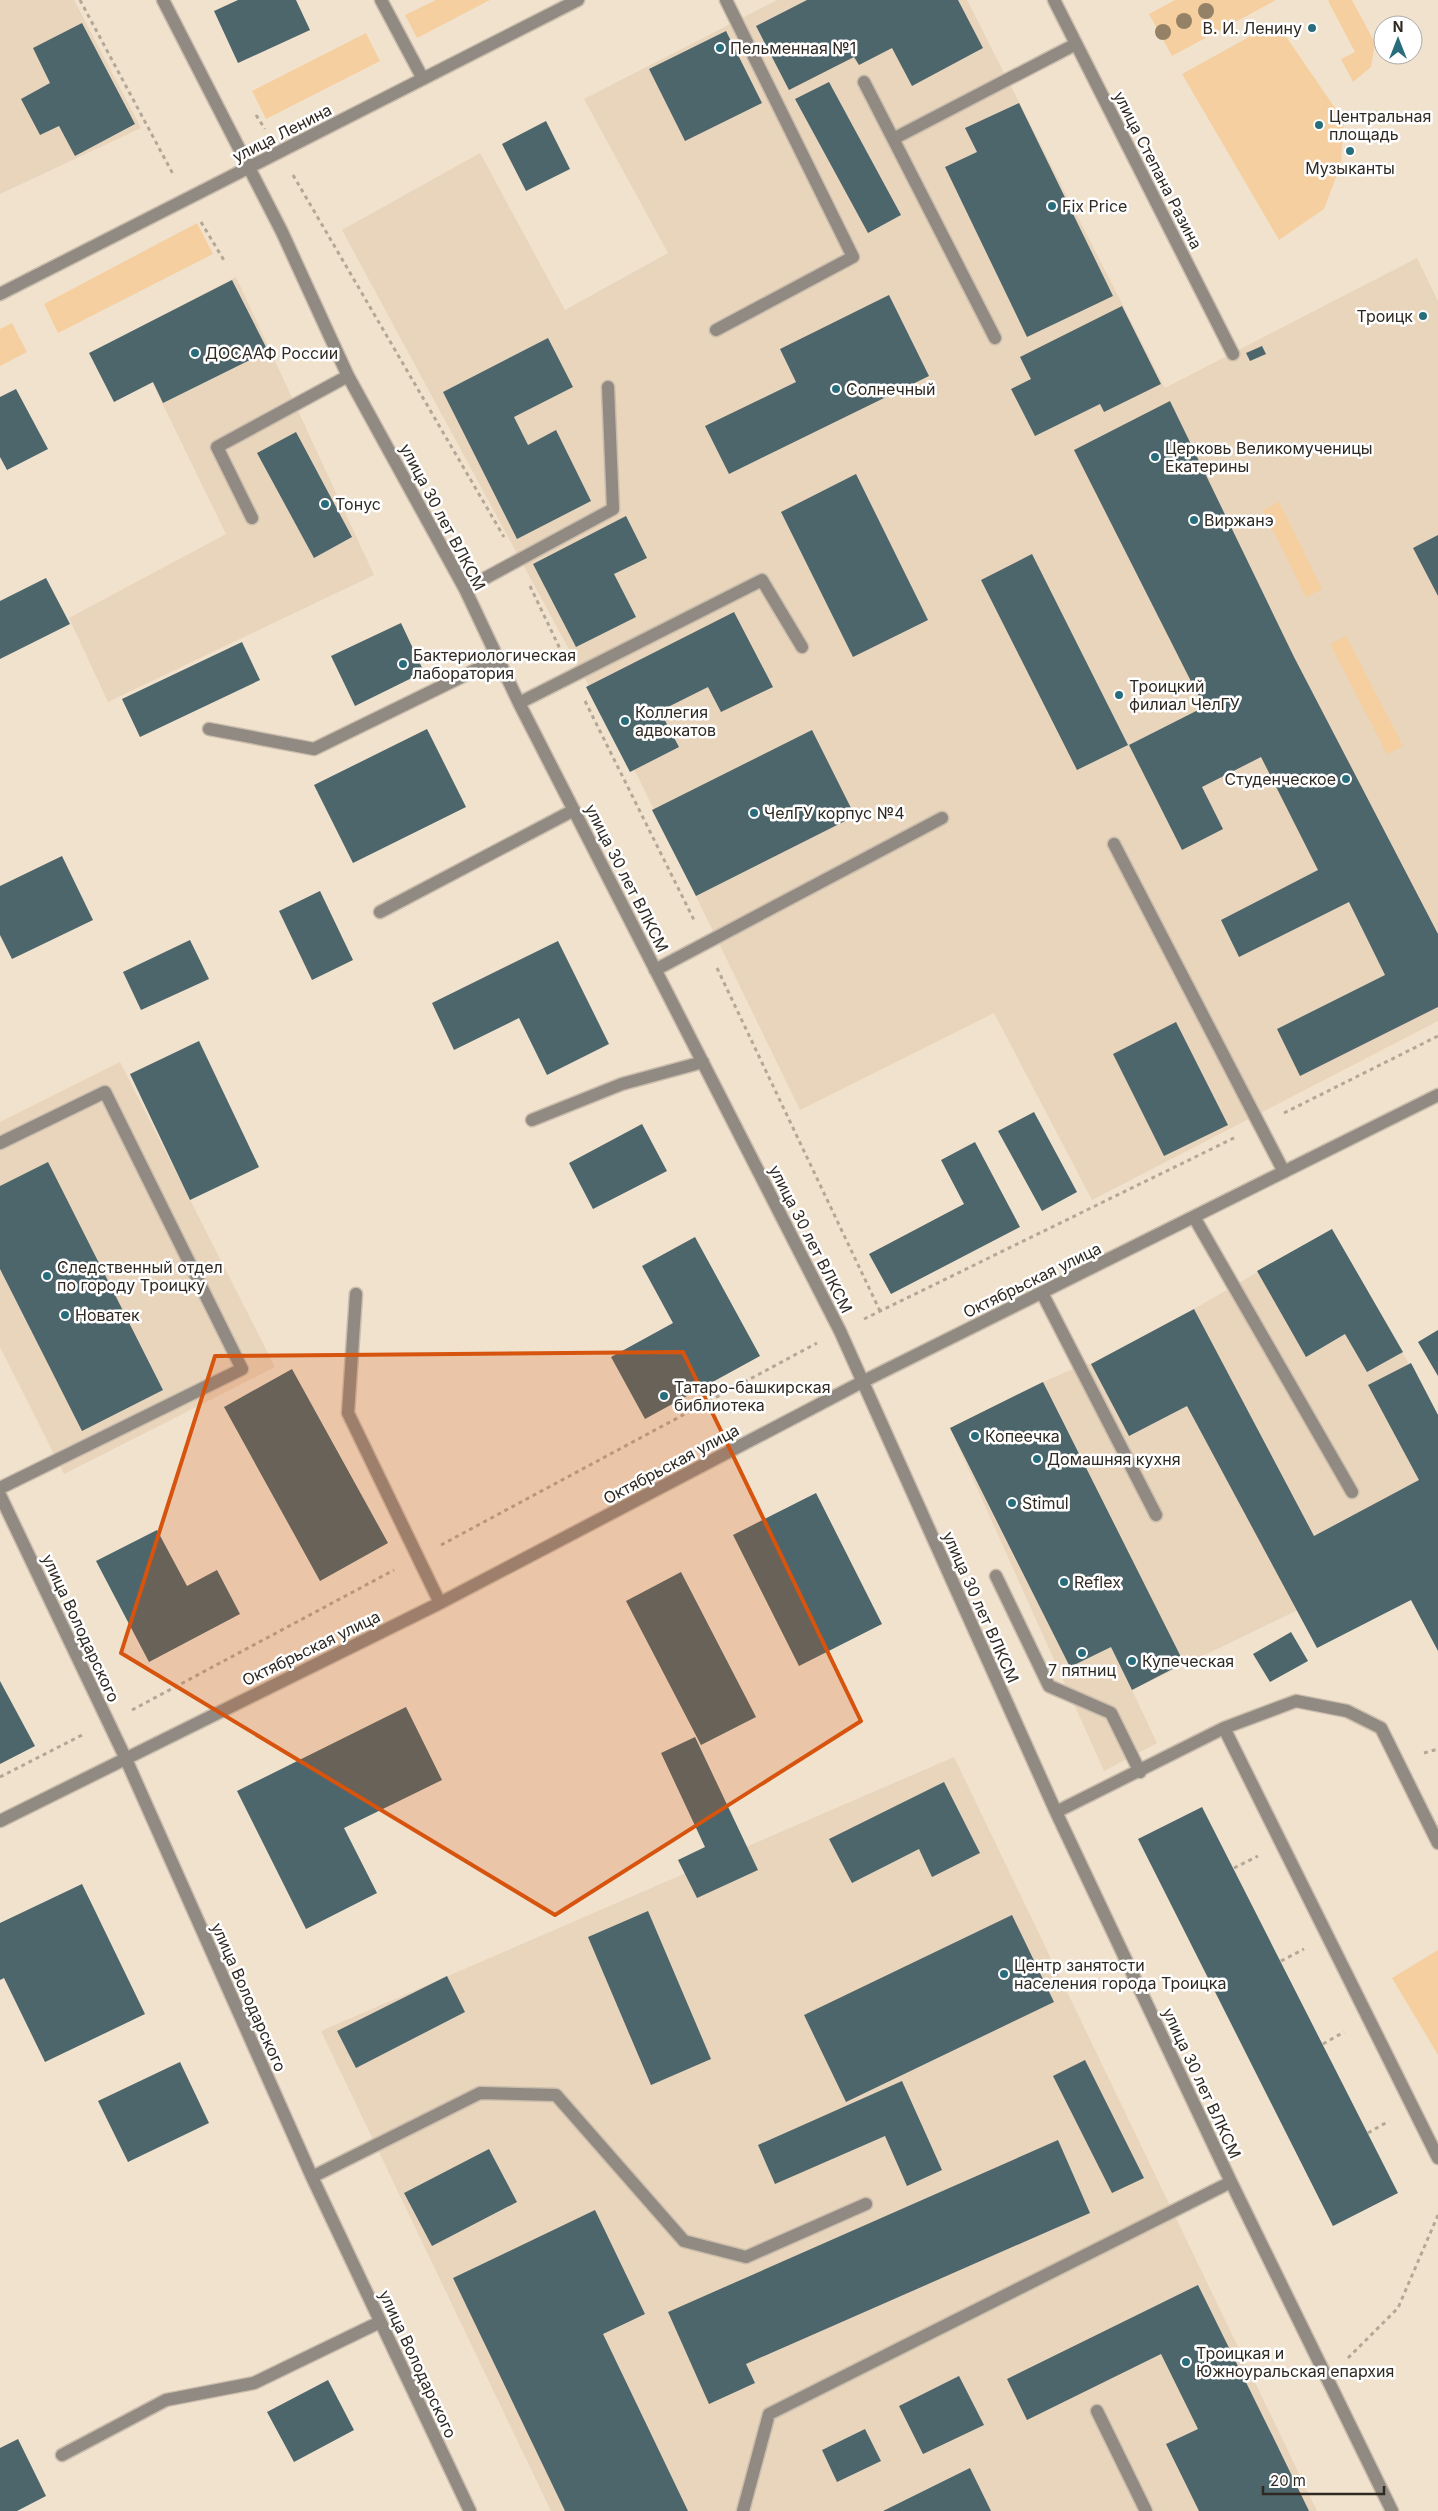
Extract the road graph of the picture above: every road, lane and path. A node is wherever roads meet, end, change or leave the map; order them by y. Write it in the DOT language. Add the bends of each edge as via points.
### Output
graph roads {
  1 [pos="80,0"];
  2 [pos="163,0"];
  3 [pos="381,0"];
  4 [pos="578,0"];
  5 [pos="726,0"];
  6 [pos="1054,0"];
  7 [pos="1076,44"];
  8 [pos="423,79"];
  9 [pos="864,82"];
  10 [pos="894,139"];
  11 [pos="249,168"];
  12 [pos="187,199"];
  13 [pos="224,262"];
  14 [pos="0,294"];
  15 [pos="716,330"];
  16 [pos="995,338"];
  17 [pos="1232,354"];
  18 [pos="348,376"];
  19 [pos="608,387"];
  20 [pos="252,518"];
  21 [pos="465,589"];
  22 [pos="802,647"];
  23 [pos="498,659"];
  24 [pos="519,703"];
  25 [pos="209,728"];
  26 [pos="574,810"];
  27 [pos="942,818"];
  28 [pos="1114,844"];
  29 [pos="380,912"];
  30 [pos="655,970"];
  31 [pos="1438,1036"];
  32 [pos="703,1062"];
  33 [pos="1438,1095"];
  34 [pos="532,1120"];
  35 [pos="1260,1125"];
  36 [pos="0,1143"];
  37 [pos="1284,1172"];
  38 [pos="1194,1217"];
  39 [pos="1042,1293"];
  40 [pos="356,1294"];
  41 [pos="840,1331"];
  42 [pos="862,1382"];
  43 [pos="0,1488"];
  44 [pos="1352,1492"];
  45 [pos="0,1495"];
  46 [pos="1156,1515"];
  47 [pos="418,1557"];
  48 [pos="996,1576"];
  49 [pos="440,1603"];
  50 [pos="108,1723"];
  51 [pos="1224,1728"];
  52 [pos="125,1757"];
  53 [pos="1140,1772"];
  54 [pos="0,1776"];
  55 [pos="1056,1812"];
  56 [pos="0,1821"];
  57 [pos="1438,1843"];
  58 [pos="1438,2158"];
  59 [pos="312,2176"];
  60 [pos="1231,2182"];
  61 [pos="866,2204"];
  62 [pos="1438,2215"];
  63 [pos="380,2322"];
  64 [pos="1328,2378"];
  65 [pos="1097,2411"];
  66 [pos="62,2455"];
  67 [pos="470,2511"];
  68 [pos="743,2511"];
  69 [pos="1146,2511"];
  70 [pos="1392,2511"];
  1 -- 12 [label="path"];
  2 -- 11 [label="street, улица 30 лет ВЛКСМ"];
  3 -- 8 [label="street"];
  4 -- 8 [label="street, улица Ленина"];
  5 -- 15 [label="street" via="852,257"];
  6 -- 7 [label="street, улица Степана Разина"];
  7 -- 10 [label="street"];
  7 -- 17 [label="street, улица Степана Разина"];
  8 -- 11 [label="street, улица Ленина"];
  9 -- 10 [label="street"];
  10 -- 16 [label="street"];
  11 -- 12 [label="street, улица Ленина"];
  11 -- 18 [label="street, улица 30 лет ВЛКСМ"];
  12 -- 13 [label="path"];
  12 -- 14 [label="street, улица Ленина"];
  18 -- 20 [label="street" via="216,447"];
  18 -- 21 [label="street, улица 30 лет ВЛКСМ"];
  19 -- 21 [label="street" via="613,509"];
  21 -- 23 [label="street, улица 30 лет ВЛКСМ"];
  22 -- 24 [label="street" via="762,580"];
  23 -- 24 [label="street, улица 30 лет ВЛКСМ"];
  23 -- 25 [label="street" via="314,750"];
  24 -- 26 [label="street, улица 30 лет ВЛКСМ"];
  26 -- 29 [label="street"];
  26 -- 30 [label="street, улица 30 лет ВЛКСМ"];
  27 -- 30 [label="street"];
  28 -- 35 [label="street"];
  30 -- 32 [label="street, улица 30 лет ВЛКСМ"];
  31 -- 35 [label="path"];
  32 -- 34 [label="street" via="622,1084"];
  32 -- 41 [label="street, улица 30 лет ВЛКСМ"];
  33 -- 37 [label="street, Октябрьская улица"];
  35 -- 37 [label="street"];
  35 -- 41 [label="path"];
  36 -- 43 [label="street" via="105,1092 242,1369"];
  37 -- 38 [label="street, Октябрьская улица"];
  38 -- 39 [label="street, Октябрьская улица"];
  38 -- 44 [label="street"];
  39 -- 42 [label="street, Октябрьская улица"];
  39 -- 46 [label="street"];
  40 -- 47 [label="street" via="348,1413"];
  41 -- 42 [label="street, улица 30 лет ВЛКСМ"];
  41 -- 47 [label="path"];
  42 -- 49 [label="street, Октябрьская улица"];
  42 -- 55 [label="street, улица 30 лет ВЛКСМ"];
  45 -- 50 [label="street, улица Володарского"];
  47 -- 49 [label="street"];
  47 -- 50 [label="path"];
  48 -- 53 [label="street" via="1049,1686 1110,1714"];
  49 -- 52 [label="street, Октябрьская улица"];
  50 -- 52 [label="street, улица Володарского"];
  50 -- 54 [label="path"];
  51 -- 53 [label="street"];
  51 -- 57 [label="street" via="1296,1701 1347,1712 1381,1728"];
  51 -- 58 [label="street"];
  52 -- 56 [label="street, Октябрьская улица"];
  52 -- 59 [label="street, улица Володарского"];
  53 -- 55 [label="street"];
  55 -- 60 [label="street, улица 30 лет ВЛКСМ"];
  59 -- 61 [label="street" via="480,2093 556,2095 684,2241 746,2257"];
  59 -- 63 [label="street, улица Володарского"];
  60 -- 64 [label="street, улица 30 лет ВЛКСМ"];
  60 -- 68 [label="street" via="769,2414"];
  62 -- 64 [label="path" via="1398,2308"];
  63 -- 66 [label="street" via="254,2383 166,2400"];
  63 -- 67 [label="street, улица Володарского"];
  64 -- 70 [label="street, улица 30 лет ВЛКСМ"];
  65 -- 69 [label="street"];
}
